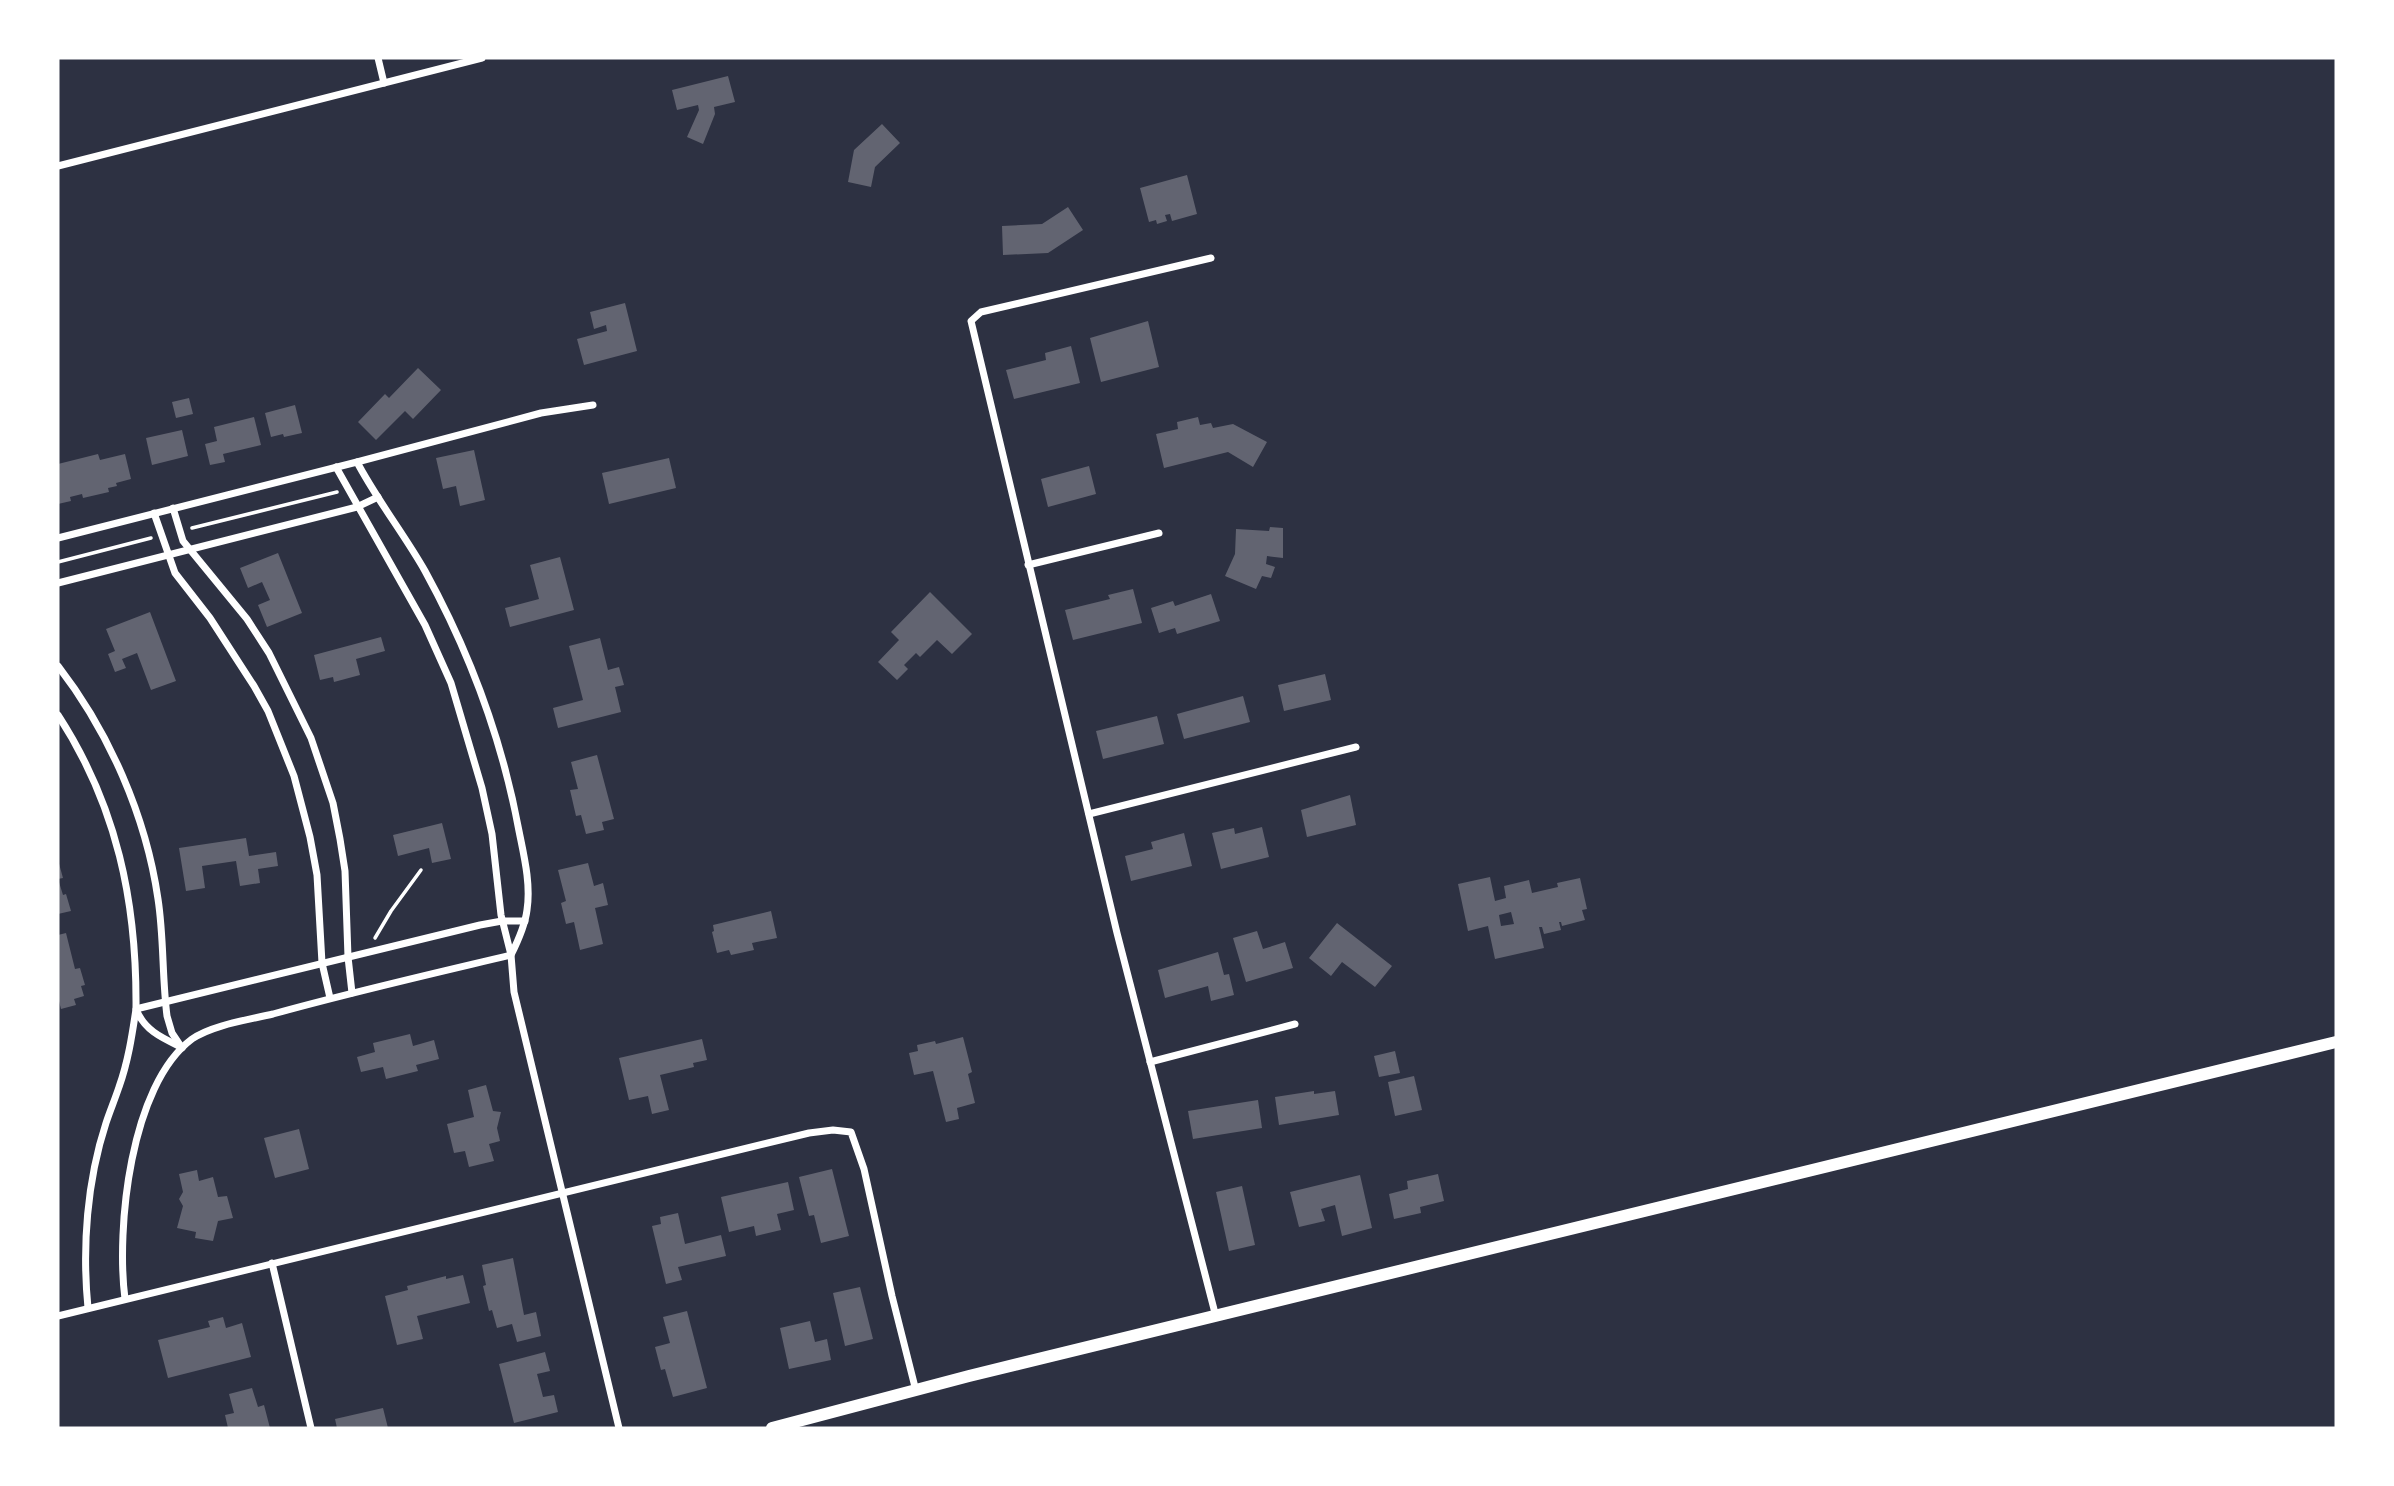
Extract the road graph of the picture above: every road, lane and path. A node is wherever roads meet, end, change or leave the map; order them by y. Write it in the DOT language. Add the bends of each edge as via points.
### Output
graph roads {
  1 [pos="378,58"];
  2 [pos="482,58"];
  3 [pos="384,83"];
  4 [pos="58,166"];
  5 [pos="1211,258"];
  6 [pos="593,405"];
  7 [pos="357,462"];
  8 [pos="337,467"];
  9 [pos="347,488"];
  10 [pos="378,497"];
  11 [pos="357,507"];
  12 [pos="173,508"];
  13 [pos="154,513"];
  14 [pos="179,531"];
  15 [pos="1159,533"];
  16 [pos="161,536"];
  17 [pos="58,538"];
  18 [pos="188,548"];
  19 [pos="167,554"];
  20 [pos="58,562"];
  21 [pos="1028,565"];
  22 [pos="58,583"];
  23 [pos="58,666"];
  24 [pos="58,715"];
  25 [pos="1356,747"];
  26 [pos="1089,814"];
  27 [pos="421,870"];
  28 [pos="502,921"];
  29 [pos="525,922"];
  30 [pos="378,949"];
  31 [pos="511,955"];
  32 [pos="348,957"];
  33 [pos="321,963"];
  34 [pos="352,993"];
  35 [pos="330,998"];
  36 [pos="165,1002"];
  37 [pos="136,1009"];
  38 [pos="1295,1024"];
  39 [pos="2336,1042"];
  40 [pos="182,1048"];
  41 [pos="1150,1062"];
  42 [pos="562,1194"];
  43 [pos="272,1263"];
  44 [pos="125,1299"];
  45 [pos="88,1308"];
  46 [pos="58,1316"];
  47 [pos="1216,1317"];
  48 [pos="916,1391"];
  49 [pos="779,1427"];
  50 [pos="312,1428"];
  51 [pos="619,1428"];
  1 -- 3 [label="street"];
  2 -- 3 [label="street"];
  3 -- 4 [label="street"];
  5 -- 21 [label="street" via="981,312 971,321"];
  6 -- 7 [label="street" via="541,413"];
  7 -- 8 [label="street"];
  7 -- 10 [label="street"];
  8 -- 9 [label="street"];
  8 -- 12 [label="street"];
  9 -- 11 [label="street"];
  9 -- 14 [label="path"];
  10 -- 11 [label="street"];
  10 -- 29 [label="street" via="425,570 484,698 507,773 522,847 528,896"];
  11 -- 18 [label="street"];
  11 -- 28 [label="street" via="425,625 451,683 486,806"];
  12 -- 13 [label="street"];
  12 -- 14 [label="street"];
  13 -- 16 [label="street"];
  13 -- 17 [label="street"];
  14 -- 18 [label="street"];
  15 -- 21 [label="street"];
  16 -- 19 [label="street"];
  16 -- 20 [label="path"];
  18 -- 19 [label="street"];
  18 -- 32 [label="street" via="269,653 312,738 340,839"];
  19 -- 22 [label="street"];
  19 -- 33 [label="street" via="175,573 254,685 290,764 315,867"];
  21 -- 26 [label="street"];
  23 -- 36 [label="street" via="119,769 142,828 158,900"];
  24 -- 37 [label="street" via="105,806 120,853 131,914"];
  25 -- 26 [label="street"];
  26 -- 41 [label="street"];
  27 -- 30 [label="path" via="375,938"];
  28 -- 29 [label="street"];
  28 -- 30 [label="street"];
  28 -- 31 [label="street"];
  29 -- 31 [label="street"];
  30 -- 32 [label="street"];
  31 -- 34 [label="street"];
  31 -- 42 [label="street" via="514,992"];
  32 -- 33 [label="street"];
  32 -- 34 [label="street"];
  33 -- 35 [label="street"];
  33 -- 36 [label="street"];
  34 -- 35 [label="street"];
  35 -- 40 [label="street" via="204,1032"];
  36 -- 37 [label="street"];
  36 -- 40 [label="street" via="172,1033"];
  37 -- 40 [label="street" via="152,1032"];
  37 -- 45 [label="street" via="126,1066 95,1167 85,1261"];
  38 -- 41 [label="street"];
  39 -- 47 [label="street"];
  40 -- 44 [label="street" via="153,1093 133,1159 122,1230"];
  41 -- 47 [label="street"];
  42 -- 43 [label="street"];
  42 -- 48 [label="street" via="809,1133 851,1132 864,1169"];
  42 -- 51 [label="street"];
  43 -- 44 [label="street"];
  43 -- 50 [label="street"];
  44 -- 45 [label="street"];
  45 -- 46 [label="street"];
  47 -- 48 [label="street"];
  48 -- 49 [label="street"];
}
